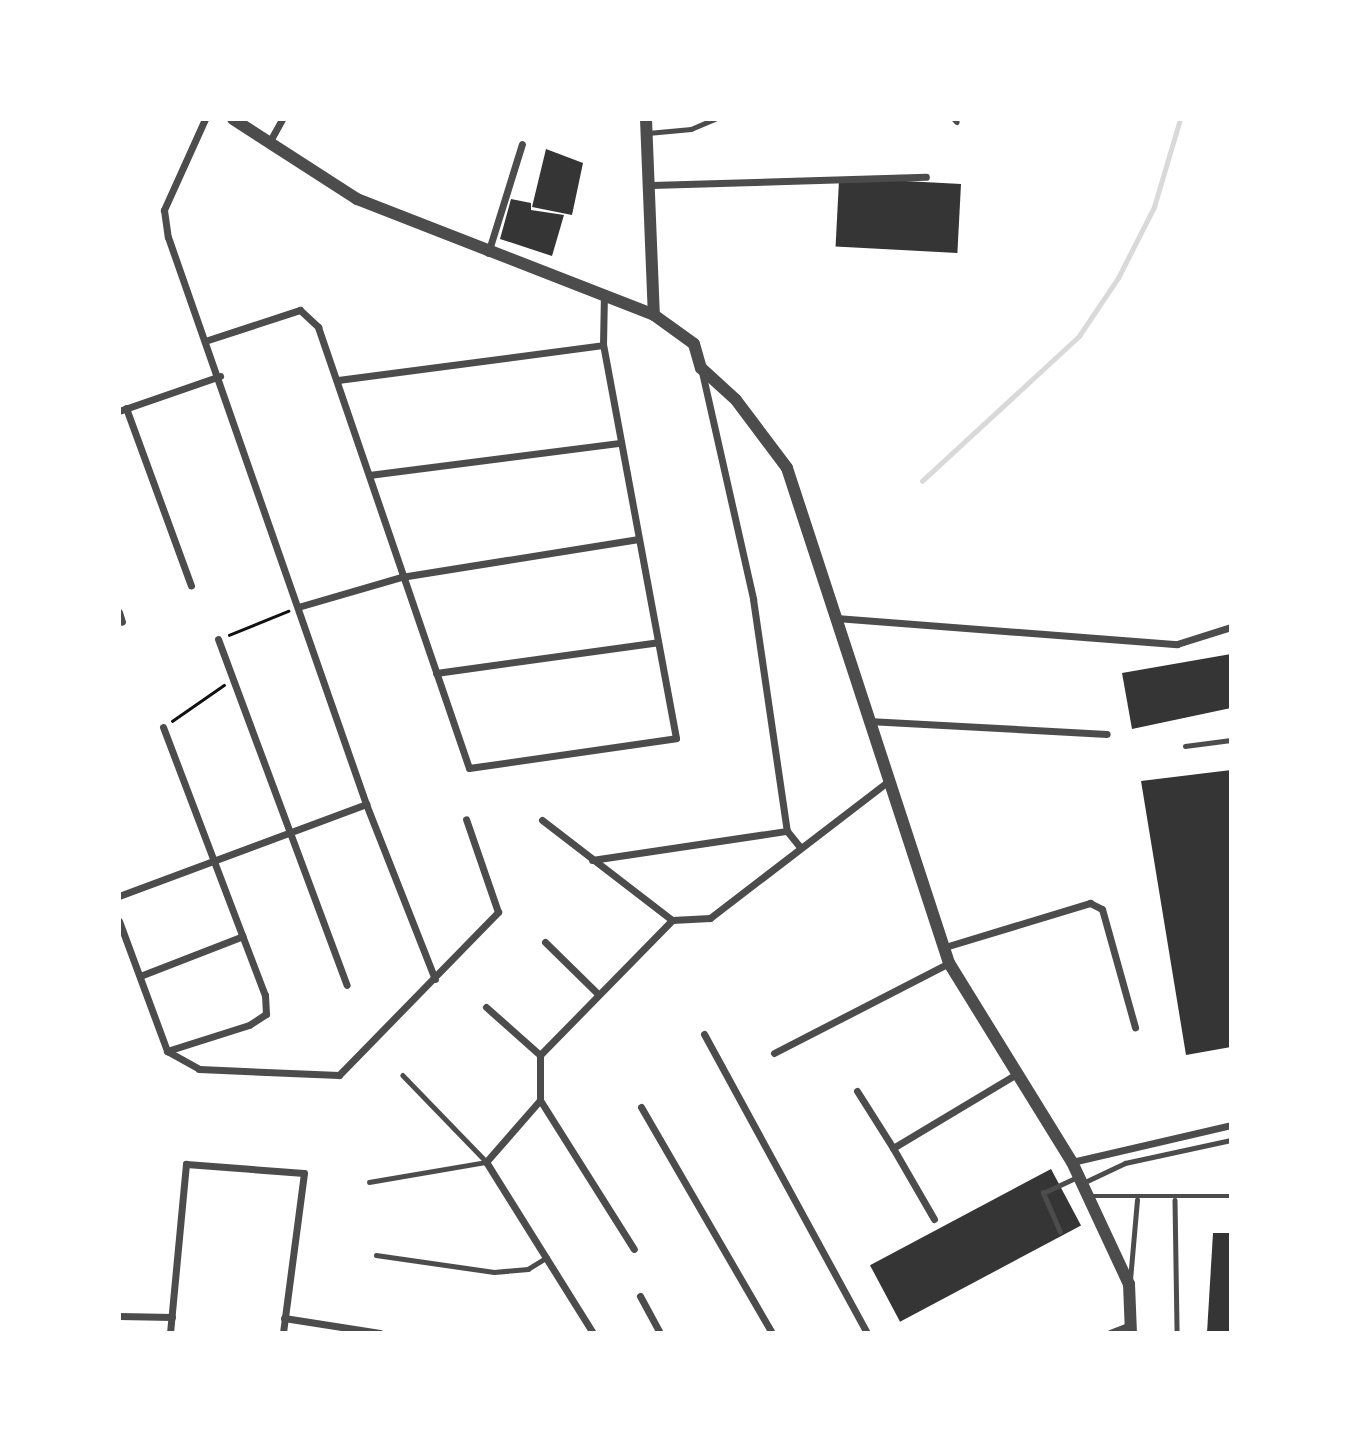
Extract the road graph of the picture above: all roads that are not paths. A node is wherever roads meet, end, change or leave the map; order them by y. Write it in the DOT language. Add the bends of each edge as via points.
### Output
graph roads {
  1 [pos="205,119"];
  2 [pos="233,119"];
  3 [pos="282,119"];
  4 [pos="646,119"];
  5 [pos="715,119"];
  6 [pos="647,133"];
  7 [pos="270,141"];
  8 [pos="522,144"];
  9 [pos="926,177"];
  10 [pos="651,185"];
  11 [pos="488,253"];
  12 [pos="604,291"];
  13 [pos="654,315"];
  14 [pos="208,340"];
  15 [pos="603,345"];
  16 [pos="701,368"];
  17 [pos="220,376"];
  18 [pos="338,380"];
  19 [pos="122,409"];
  20 [pos="620,443"];
  21 [pos="369,475"];
  22 [pos="638,539"];
  23 [pos="401,577"];
  24 [pos="191,586"];
  25 [pos="298,607"];
  26 [pos="119,612"];
  27 [pos="832,617"];
  28 [pos="122,622"];
  29 [pos="1231,627"];
  30 [pos="218,639"];
  31 [pos="658,642"];
  32 [pos="436,673"];
  33 [pos="867,721"];
  34 [pos="163,727"];
  35 [pos="1107,734"];
  36 [pos="1231,740"];
  37 [pos="1185,746"];
  38 [pos="887,782"];
  39 [pos="366,804"];
  40 [pos="466,819"];
  41 [pos="542,820"];
  42 [pos="788,831"];
  43 [pos="289,833"];
  44 [pos="799,846"];
  45 [pos="215,860"];
  46 [pos="592,860"];
  47 [pos="119,896"];
  48 [pos="672,920"];
  49 [pos="119,921"];
  50 [pos="243,936"];
  51 [pos="545,942"];
  52 [pos="945,947"];
  53 [pos="949,963"];
  54 [pos="140,976"];
  55 [pos="435,979"];
  56 [pos="347,985"];
  57 [pos="598,994"];
  58 [pos="486,1007"];
  59 [pos="1135,1027"];
  60 [pos="704,1034"];
  61 [pos="167,1051"];
  62 [pos="774,1052"];
  63 [pos="540,1055"];
  64 [pos="1015,1075"];
  65 [pos="403,1076"];
  66 [pos="857,1091"];
  67 [pos="540,1100"];
  68 [pos="640,1107"];
  69 [pos="1231,1125"];
  70 [pos="1231,1140"];
  71 [pos="893,1148"];
  72 [pos="486,1162"];
  73 [pos="1072,1162"];
  74 [pos="1080,1180"];
  75 [pos="369,1182"];
  76 [pos="1088,1196"];
  77 [pos="1231,1196"];
  78 [pos="1137,1199"];
  79 [pos="1175,1200"];
  80 [pos="934,1219"];
  81 [pos="1060,1232"];
  82 [pos="634,1250"];
  83 [pos="376,1255"];
  84 [pos="548,1257"];
  85 [pos="1129,1284"];
  86 [pos="640,1296"];
  87 [pos="119,1316"];
  88 [pos="172,1317"];
  89 [pos="284,1318"];
  90 [pos="1131,1329"];
  91 [pos="170,1333"];
  92 [pos="283,1333"];
  93 [pos="380,1333"];
  94 [pos="593,1333"];
  95 [pos="660,1333"];
  96 [pos="772,1333"];
  97 [pos="867,1333"];
  98 [pos="1110,1333"];
  99 [pos="1177,1333"];
  1 -- 14 [label="street" via="164,210"];
  2 -- 7 [label="street"];
  3 -- 7 [label="street"];
  4 -- 6 [label="street"];
  5 -- 6 [label="lane" via="691,129"];
  6 -- 10 [label="street"];
  7 -- 11 [label="street" via="357,199"];
  8 -- 11 [label="street"];
  9 -- 10 [label="street"];
  10 -- 13 [label="street"];
  11 -- 12 [label="street"];
  12 -- 13 [label="street"];
  12 -- 15 [label="street"];
  13 -- 16 [label="street" via="694,344"];
  14 -- 17 [label="street"];
  14 -- 18 [label="street" via="300,310 318,327"];
  15 -- 18 [label="street"];
  15 -- 20 [label="street"];
  16 -- 27 [label="street" via="736,400 787,468"];
  16 -- 42 [label="street" via="753,599"];
  17 -- 19 [label="street"];
  17 -- 25 [label="street"];
  18 -- 21 [label="street"];
  19 -- 24 [label="street"];
  20 -- 21 [label="street"];
  20 -- 22 [label="street"];
  21 -- 23 [label="street"];
  22 -- 23 [label="street"];
  22 -- 31 [label="street"];
  23 -- 25 [label="street"];
  23 -- 32 [label="street"];
  25 -- 39 [label="street"];
  26 -- 28 [label="street"];
  27 -- 29 [label="street" via="1177,644"];
  27 -- 33 [label="street"];
  30 -- 43 [label="street"];
  31 -- 32 [label="street"];
  31 -- 32 [label="street" via="676,738 469,768"];
  33 -- 35 [label="street"];
  33 -- 38 [label="street"];
  34 -- 45 [label="street"];
  36 -- 37 [label="lane"];
  38 -- 44 [label="street"];
  38 -- 52 [label="street"];
  39 -- 43 [label="street"];
  39 -- 55 [label="street"];
  40 -- 55 [label="street" via="498,912"];
  41 -- 46 [label="street"];
  42 -- 44 [label="street"];
  42 -- 46 [label="street"];
  43 -- 45 [label="street"];
  43 -- 56 [label="street"];
  44 -- 48 [label="street" via="710,918"];
  45 -- 47 [label="street"];
  45 -- 50 [label="street"];
  46 -- 48 [label="street"];
  48 -- 57 [label="street"];
  49 -- 54 [label="street"];
  50 -- 54 [label="street"];
  50 -- 61 [label="street" via="266,1014 249,1025"];
  51 -- 57 [label="street"];
  52 -- 53 [label="street"];
  52 -- 59 [label="street" via="1090,903 1102,909"];
  53 -- 62 [label="street"];
  53 -- 64 [label="street"];
  54 -- 61 [label="street"];
  55 -- 61 [label="street" via="340,1075 199,1069"];
  57 -- 63 [label="street"];
  58 -- 63 [label="street"];
  60 -- 97 [label="street"];
  63 -- 67 [label="street"];
  64 -- 71 [label="street"];
  64 -- 73 [label="street"];
  65 -- 72 [label="lane"];
  66 -- 71 [label="street"];
  67 -- 72 [label="street"];
  67 -- 82 [label="street"];
  68 -- 96 [label="street"];
  69 -- 73 [label="street"];
  70 -- 74 [label="lane" via="1125,1163"];
  71 -- 80 [label="street"];
  72 -- 75 [label="lane"];
  72 -- 84 [label="street"];
  73 -- 74 [label="street"];
  74 -- 76 [label="street"];
  74 -- 81 [label="lane" via="1042,1194"];
  76 -- 78 [label="lane" via="1111,1193"];
  76 -- 85 [label="street"];
  77 -- 79 [label="lane"];
  78 -- 79 [label="lane"];
  78 -- 85 [label="lane" via="1137,1258"];
  79 -- 99 [label="lane"];
  83 -- 84 [label="lane" via="494,1272 528,1269"];
  84 -- 94 [label="street"];
  85 -- 90 [label="street"];
  86 -- 95 [label="street"];
  87 -- 88 [label="street"];
  88 -- 89 [label="street" via="186,1164 304,1173"];
  88 -- 91 [label="street"];
  89 -- 92 [label="street"];
  89 -- 93 [label="street"];
  90 -- 98 [label="street"];
}
